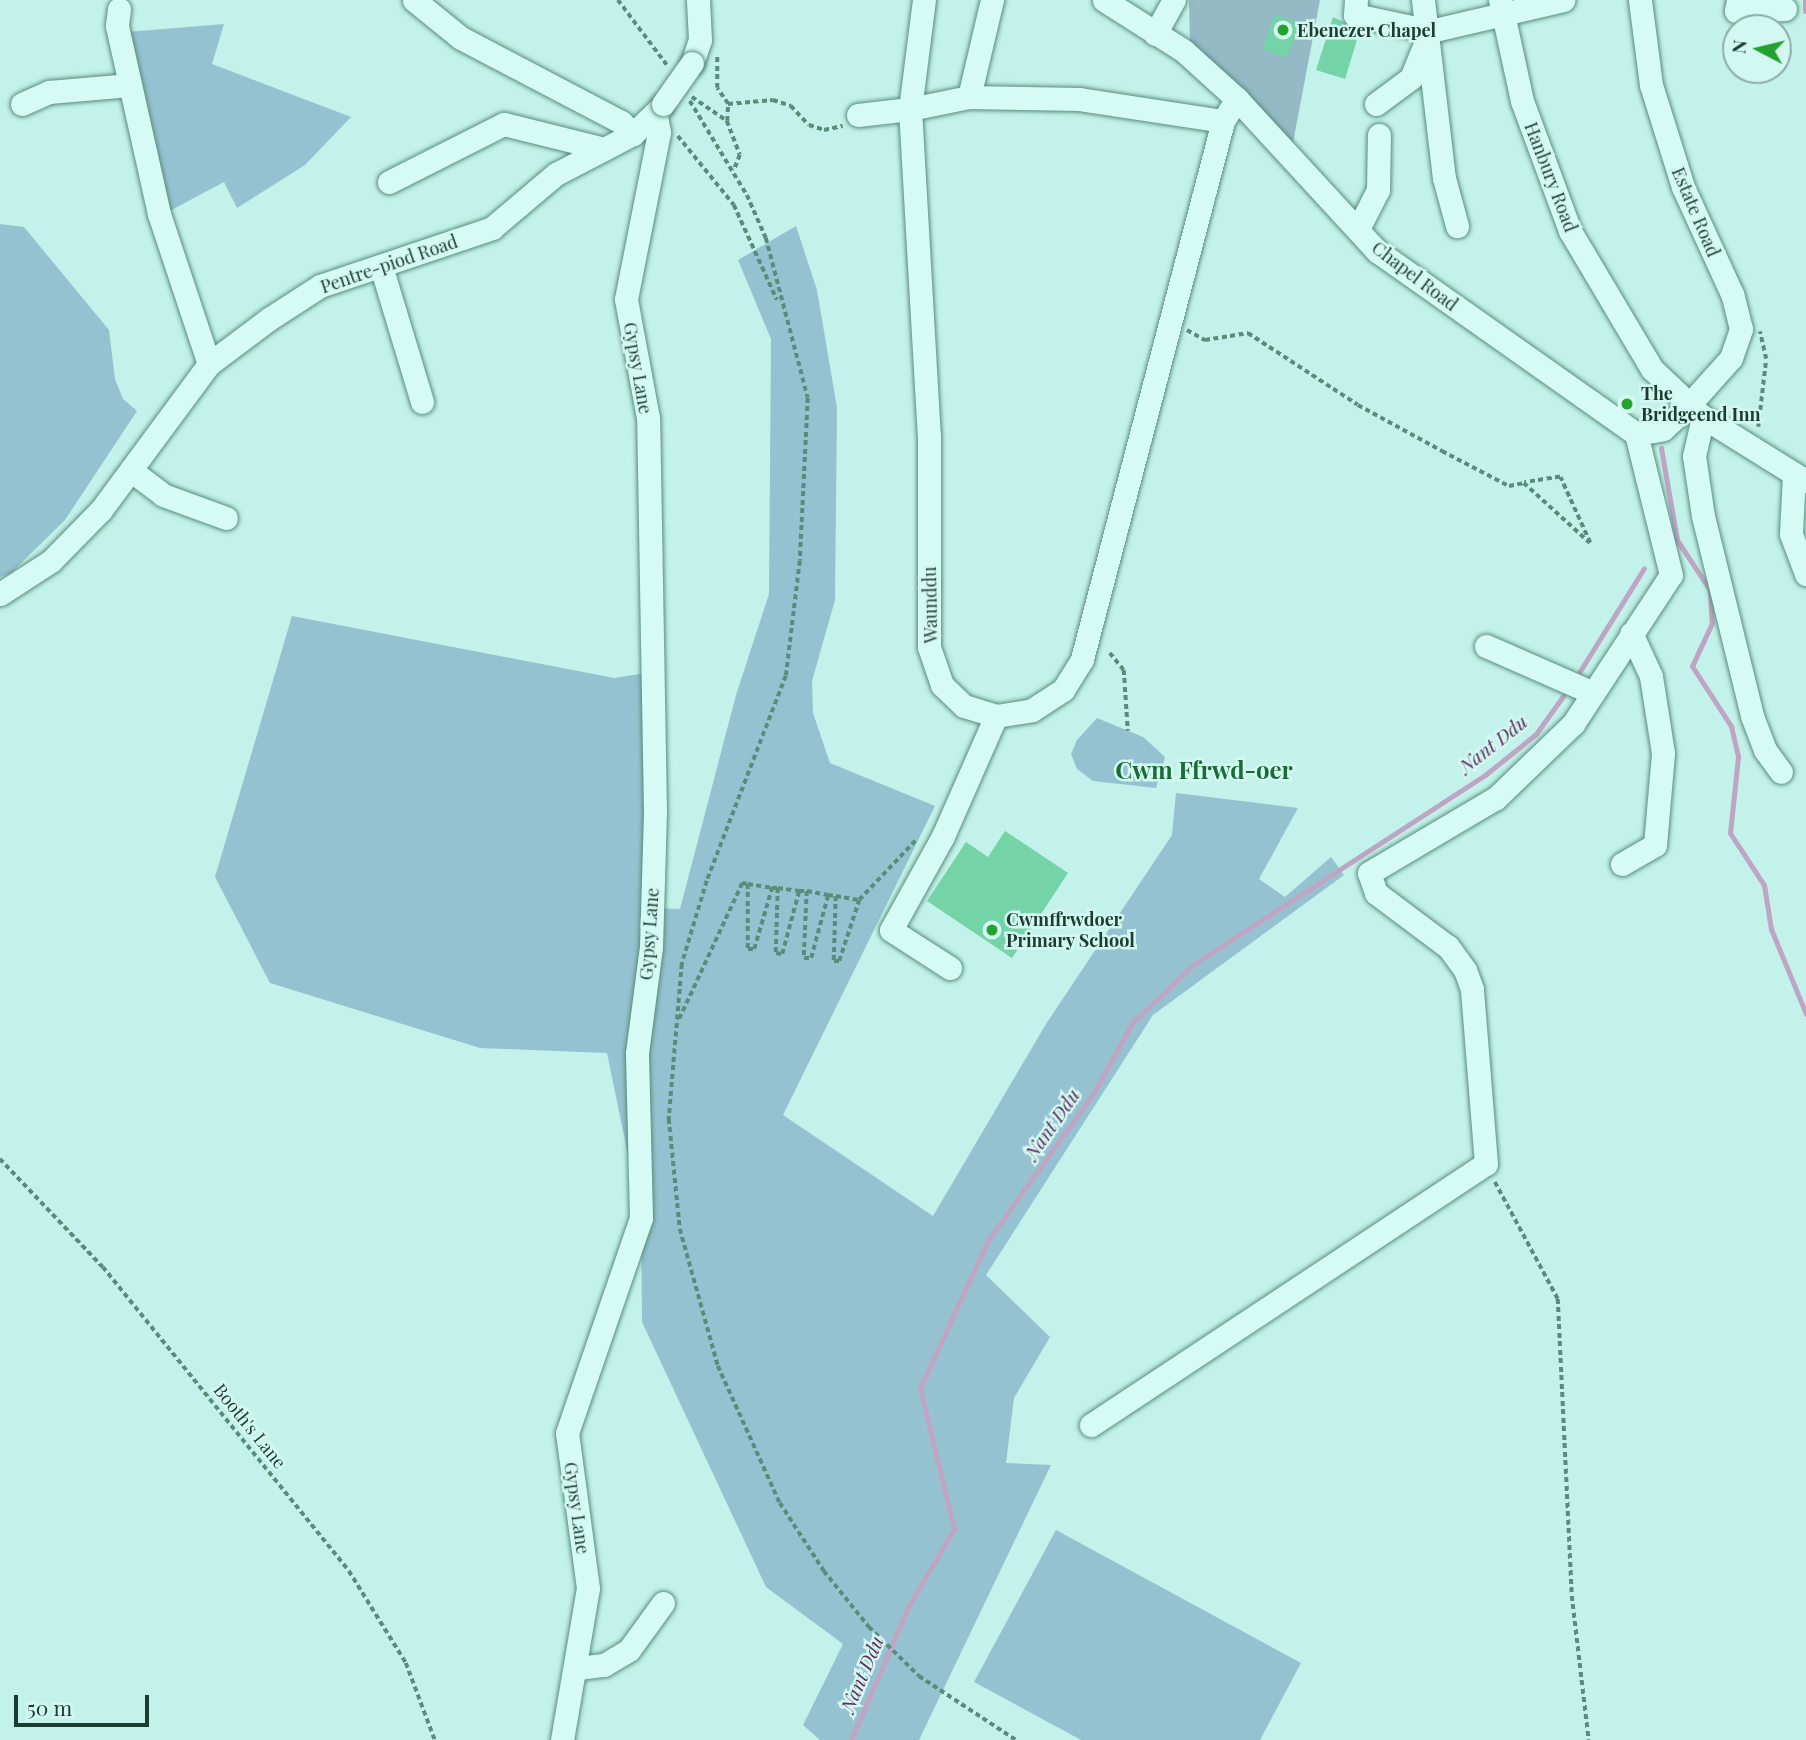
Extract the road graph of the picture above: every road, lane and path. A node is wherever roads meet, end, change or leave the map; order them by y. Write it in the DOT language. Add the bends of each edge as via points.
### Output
graph roads {
  1 [pos="414,0"];
  2 [pos="618,0"];
  3 [pos="698,0"];
  4 [pos="924,0"];
  5 [pos="992,0"];
  6 [pos="1104,0"];
  7 [pos="1174,0"];
  8 [pos="1356,0"];
  9 [pos="1423,0"];
  10 [pos="1563,0"];
  11 [pos="1640,0"];
  12 [pos="1738,0"];
  13 [pos="1501,6"];
  14 [pos="119,9"];
  15 [pos="1785,9"];
  16 [pos="1430,31"];
  17 [pos="1155,34"];
  18 [pos="717,52"];
  19 [pos="683,69"];
  20 [pos="130,85"];
  21 [pos="969,97"];
  22 [pos="1237,99"];
  23 [pos="22,104"];
  24 [pos="729,104"];
  25 [pos="1376,104"];
  26 [pos="910,109"];
  27 [pos="858,115"];
  28 [pos="659,116"];
  29 [pos="727,121"];
  30 [pos="1223,121"];
  31 [pos="633,134"];
  32 [pos="1379,135"];
  33 [pos="604,149"];
  34 [pos="734,172"];
  35 [pos="389,182"];
  36 [pos="1457,226"];
  37 [pos="1358,229"];
  38 [pos="381,267"];
  39 [pos="777,300"];
  40 [pos="1182,327"];
  41 [pos="209,364"];
  42 [pos="422,402"];
  43 [pos="1696,412"];
  44 [pos="1636,434"];
  45 [pos="133,472"];
  46 [pos="1800,477"];
  47 [pos="1524,483"];
  48 [pos="226,518"];
  49 [pos="1806,575"];
  50 [pos="0,594"];
  51 [pos="1631,633"];
  52 [pos="1486,646"];
  53 [pos="1110,653"];
  54 [pos="1593,693"];
  55 [pos="996,716"];
  56 [pos="1128,731"];
  57 [pos="1781,772"];
  58 [pos="923,834"];
  59 [pos="1622,864"];
  60 [pos="748,884"];
  61 [pos="772,888"];
  62 [pos="778,888"];
  63 [pos="799,891"];
  64 [pos="807,891"];
  65 [pos="828,895"];
  66 [pos="836,896"];
  67 [pos="859,900"];
  68 [pos="950,968"];
  69 [pos="677,1021"];
  70 [pos="0,1159"];
  71 [pos="1486,1164"];
  72 [pos="1091,1425"];
  73 [pos="663,1603"];
  74 [pos="578,1668"];
  75 [pos="435,1740"];
  76 [pos="562,1740"];
  77 [pos="1016,1740"];
  78 [pos="1589,1740"];
  1 -- 31 [label="street" via="461,38 621,122"];
  2 -- 19 [label="path"];
  3 -- 19 [label="street, Pentre-piod Road" via="700,40"];
  4 -- 26 [label="street, Waunddu"];
  5 -- 21 [label="street"];
  6 -- 17 [label="street, Chapel Road"];
  7 -- 17 [label="street"];
  8 -- 16 [label="street" via="1354,15"];
  9 -- 16 [label="street"];
  10 -- 13 [label="street"];
  11 -- 43 [label="street, Estate Road" via="1651,85 1683,187 1732,294 1741,329 1731,358"];
  12 -- 15 [label="street" via="1736,11"];
  13 -- 16 [label="street"];
  13 -- 43 [label="street, Hanbury Road" via="1522,101 1570,231 1652,369"];
  14 -- 20 [label="street" via="117,26"];
  16 -- 25 [label="street" via="1411,78"];
  16 -- 36 [label="street" via="1444,178"];
  17 -- 22 [label="street, Chapel Road" via="1184,51"];
  18 -- 24 [label="path" via="717,88"];
  19 -- 28 [label="street, Pentre-piod Road, bridge"];
  20 -- 23 [label="street" via="49,92"];
  20 -- 41 [label="street" via="159,214"];
  21 -- 26 [label="street"];
  21 -- 30 [label="street" via="1080,99"];
  22 -- 30 [label="street, Waunddu"];
  22 -- 37 [label="street, Chapel Road"];
  24 -- 27 [label="path" via="772,100 791,106 809,125 824,131 850,125"];
  24 -- 29 [label="path"];
  26 -- 27 [label="street"];
  26 -- 55 [label="street, Waunddu" via="929,436 929,647 942,685 964,706"];
  28 -- 31 [label="street, Pentre-piod Road"];
  28 -- 39 [label="path" via="734,205"];
  28 -- 74 [label="street, Gypsy Lane" via="626,299 648,418 655,811 650,947 638,1053 641,1218 567,1433 588,1588"];
  29 -- 34 [label="path" via="740,155"];
  29 -- 34 [label="path" via="701,99 687,96"];
  30 -- 55 [label="street, Waunddu" via="1082,659 1063,690 1032,710"];
  31 -- 33 [label="street, Pentre-piod Road"];
  32 -- 37 [label="street" via="1378,190"];
  33 -- 35 [label="street" via="504,124"];
  33 -- 38 [label="street, Pentre-piod Road" via="556,174 492,228"];
  34 -- 69 [label="path" via="766,238 808,398 800,561 786,676 707,881 682,964"];
  37 -- 44 [label="street, Chapel Road" via="1377,251"];
  38 -- 41 [label="street, Pentre-piod Road" via="320,286"];
  38 -- 42 [label="street"];
  40 -- 47 [label="path" via="1205,340 1248,333 1430,444 1508,486"];
  41 -- 45 [label="street, Pentre-piod Road"];
  43 -- 44 [label="street" via="1663,429"];
  43 -- 46 [label="street, Hanbury Road"];
  43 -- 57 [label="street" via="1695,456 1703,516 1752,716 1765,750"];
  44 -- 51 [label="street" via="1671,575"];
  45 -- 48 [label="street" via="163,495"];
  45 -- 50 [label="street, Pentre-piod Road" via="51,561"];
  46 -- 49 [label="street" via="1791,534"];
  47 -- 47 [label="path" via="1566,521 1590,543 1560,477"];
  51 -- 54 [label="street"];
  51 -- 59 [label="street" via="1651,676 1662,766 1656,845"];
  52 -- 54 [label="street"];
  53 -- 56 [label="path" via="1124,670"];
  54 -- 71 [label="street" via="1573,724 1496,798 1369,873 1376,893 1448,947 1465,970 1472,989"];
  55 -- 68 [label="street" via="943,836 891,930"];
  58 -- 67 [label="path"];
  60 -- 61 [label="path"];
  60 -- 61 [label="path" via="748,948 754,949"];
  60 -- 69 [label="path" via="742,883"];
  61 -- 62 [label="path"];
  62 -- 63 [label="path"];
  62 -- 63 [label="path" via="776,953 782,954"];
  63 -- 64 [label="path"];
  64 -- 65 [label="path"];
  64 -- 65 [label="path" via="804,958 811,958"];
  65 -- 66 [label="path"];
  66 -- 67 [label="path"];
  66 -- 67 [label="path" via="834,961"];
  69 -- 77 [label="path" via="669,1119 680,1229 718,1366 780,1503 824,1571 869,1628 919,1676"];
  70 -- 75 [label="path, Booth's Lane" via="103,1267 349,1572 406,1662"];
  71 -- 72 [label="street"];
  71 -- 78 [label="path" via="1558,1298 1572,1596"];
  73 -- 74 [label="street" via="629,1650 604,1665"];
  74 -- 76 [label="street, Gypsy Lane"];
}
